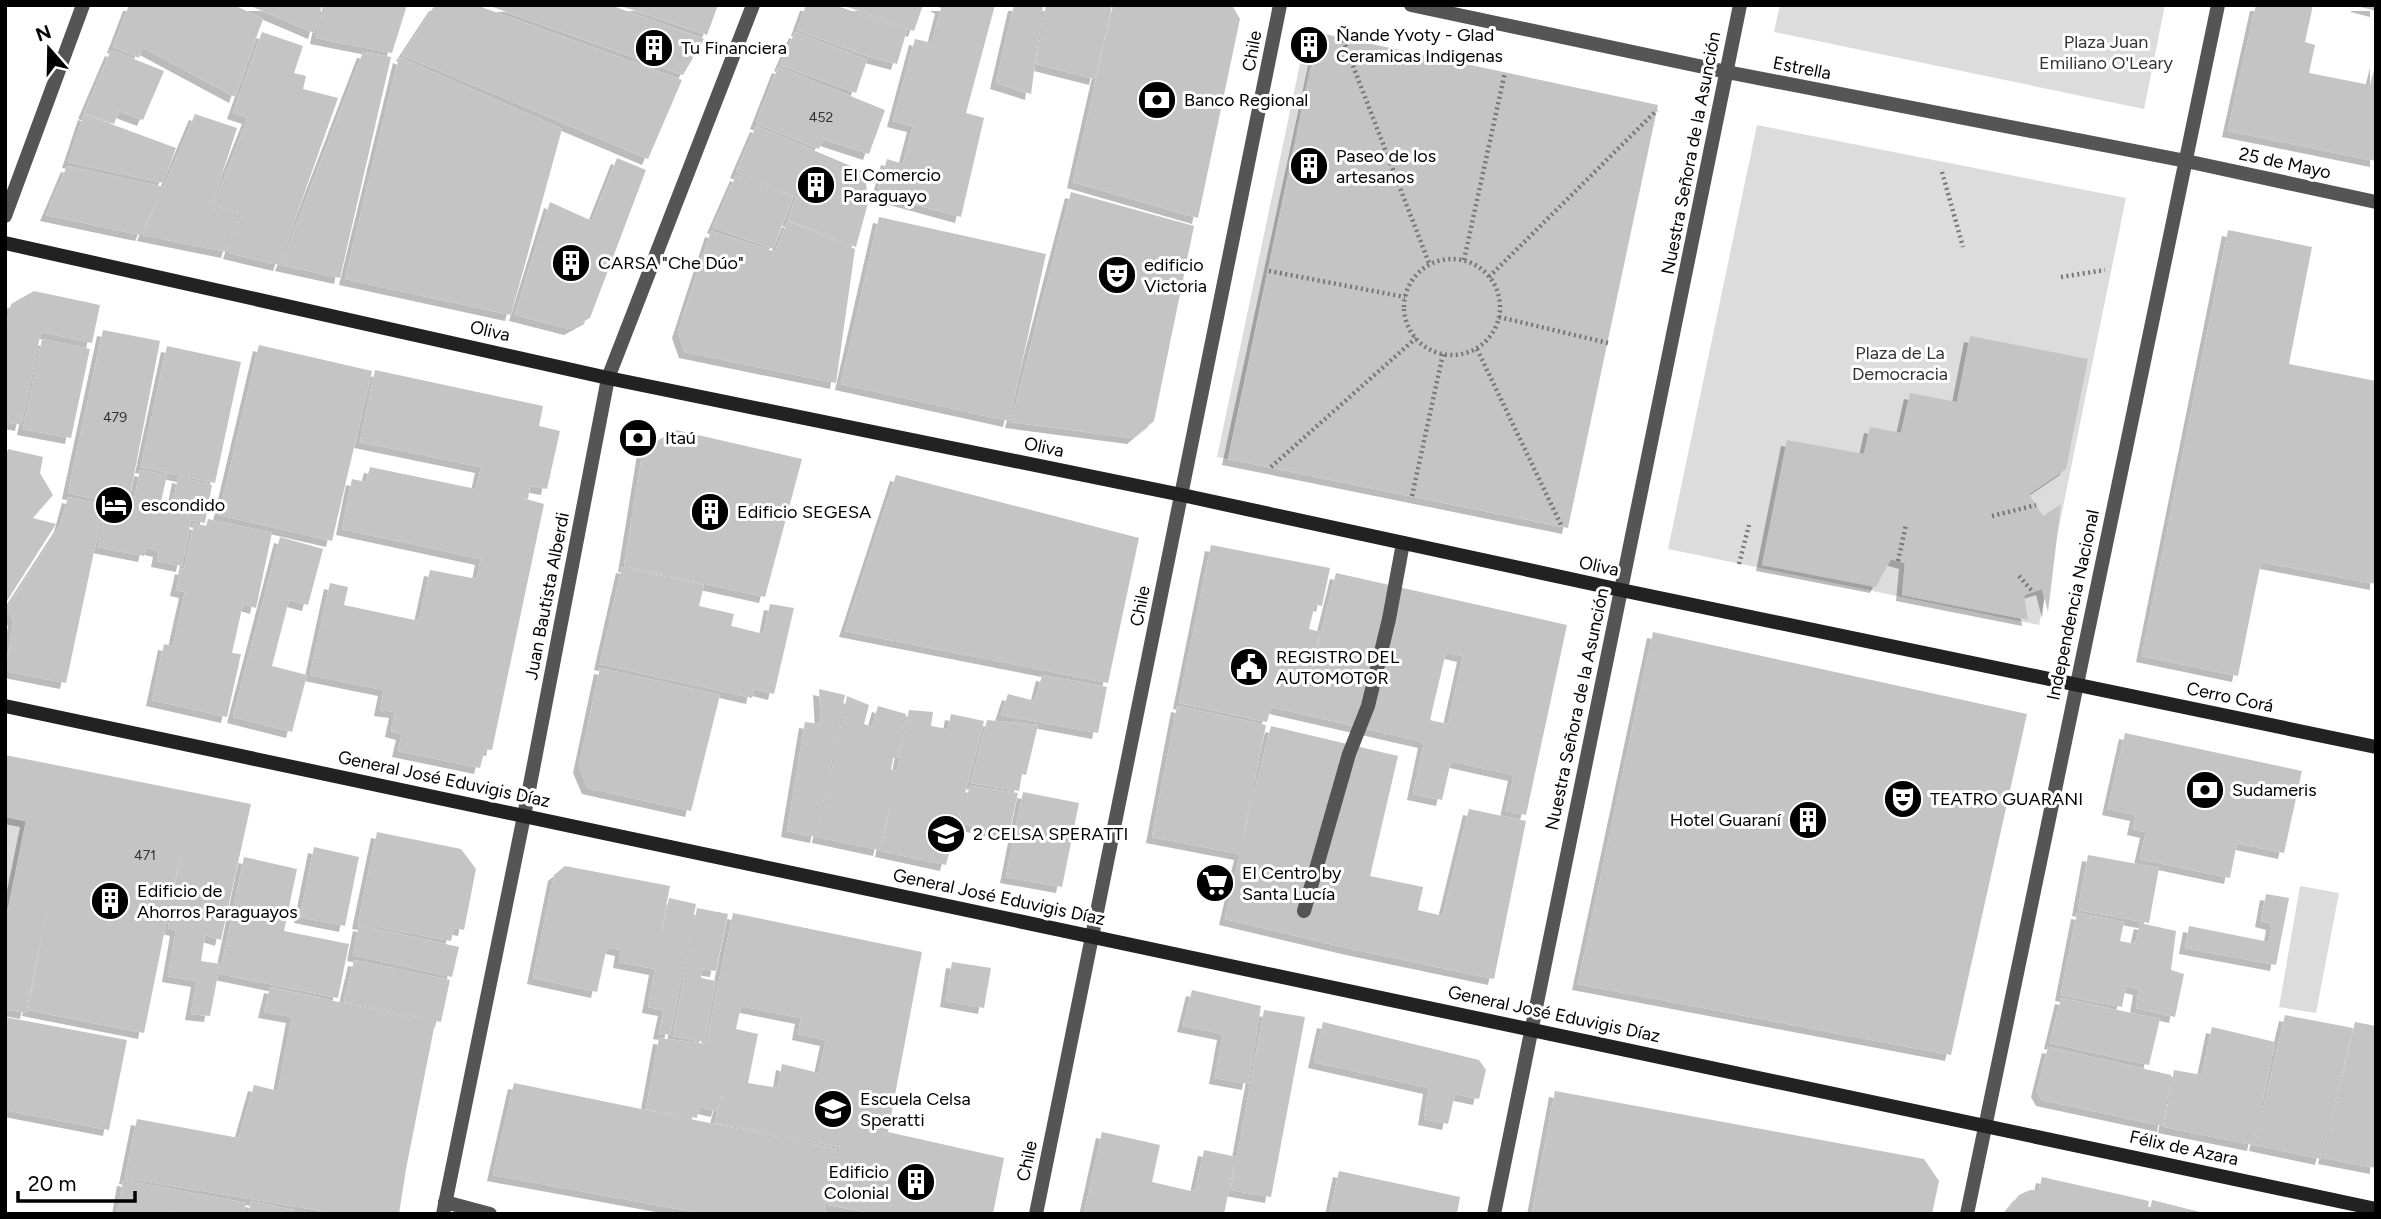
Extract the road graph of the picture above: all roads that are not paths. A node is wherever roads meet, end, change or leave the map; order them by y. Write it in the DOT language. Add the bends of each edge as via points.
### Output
graph roads {
  1 [pos="83,5"];
  2 [pos="753,5"];
  3 [pos="1280,5"];
  4 [pos="1411,5"];
  5 [pos="1740,5"];
  6 [pos="2218,5"];
  7 [pos="1727,72"];
  8 [pos="2186,161"];
  9 [pos="2376,202"];
  10 [pos="5,216"];
  11 [pos="5,243"];
  12 [pos="608,378"];
  13 [pos="1182,495"];
  14 [pos="1403,543"];
  15 [pos="1621,590"];
  16 [pos="2077,684"];
  17 [pos="5,706"];
  18 [pos="2376,747"];
  19 [pos="524,816"];
  20 [pos="1304,911"];
  21 [pos="1093,936"];
  22 [pos="1532,1029"];
  23 [pos="1984,1125"];
  24 [pos="444,1208"];
  25 [pos="2376,1209"];
  26 [pos="490,1214"];
  27 [pos="1036,1214"];
  28 [pos="1494,1214"];
  29 [pos="1967,1214"];
  1 -- 10 [label="street"];
  2 -- 12 [label="street, Juan Bautista Alberdi"];
  3 -- 13 [label="street, Chile"];
  4 -- 7 [label="street, Estrella"];
  5 -- 7 [label="street, Nuestra Señora de la Asunción"];
  6 -- 8 [label="street, Independencia Nacional"];
  7 -- 8 [label="street, Estrella"];
  7 -- 15 [label="street, Nuestra Señora de la Asunción"];
  8 -- 9 [label="street, 25 de Mayo"];
  8 -- 16 [label="street, Independencia Nacional"];
  11 -- 12 [label="street, Oliva"];
  12 -- 13 [label="street, Oliva"];
  12 -- 19 [label="street, Juan Bautista Alberdi"];
  13 -- 14 [label="street, Oliva"];
  13 -- 21 [label="street, Chile"];
  14 -- 15 [label="street, Oliva"];
  14 -- 20 [label="street" via="1368,706 1349,754"];
  15 -- 16 [label="street, Oliva"];
  15 -- 22 [label="street, Nuestra Señora de la Asunción"];
  16 -- 18 [label="street, Cerro Corá"];
  16 -- 23 [label="street, Independencia Nacional"];
  17 -- 19 [label="street, General José Eduvigis Díaz"];
  19 -- 21 [label="street, General José Eduvigis Díaz"];
  19 -- 24 [label="street, Juan Bautista Alberdi"];
  21 -- 22 [label="street, General José Eduvigis Díaz"];
  21 -- 27 [label="street, Chile"];
  22 -- 23 [label="street, General José Eduvigis Díaz"];
  22 -- 28 [label="street, Nuestra Señora de la Asunción"];
  23 -- 25 [label="street, Félix de Azara"];
  23 -- 29 [label="street, Independencia Nacional"];
  24 -- 26 [label="street"];
}
